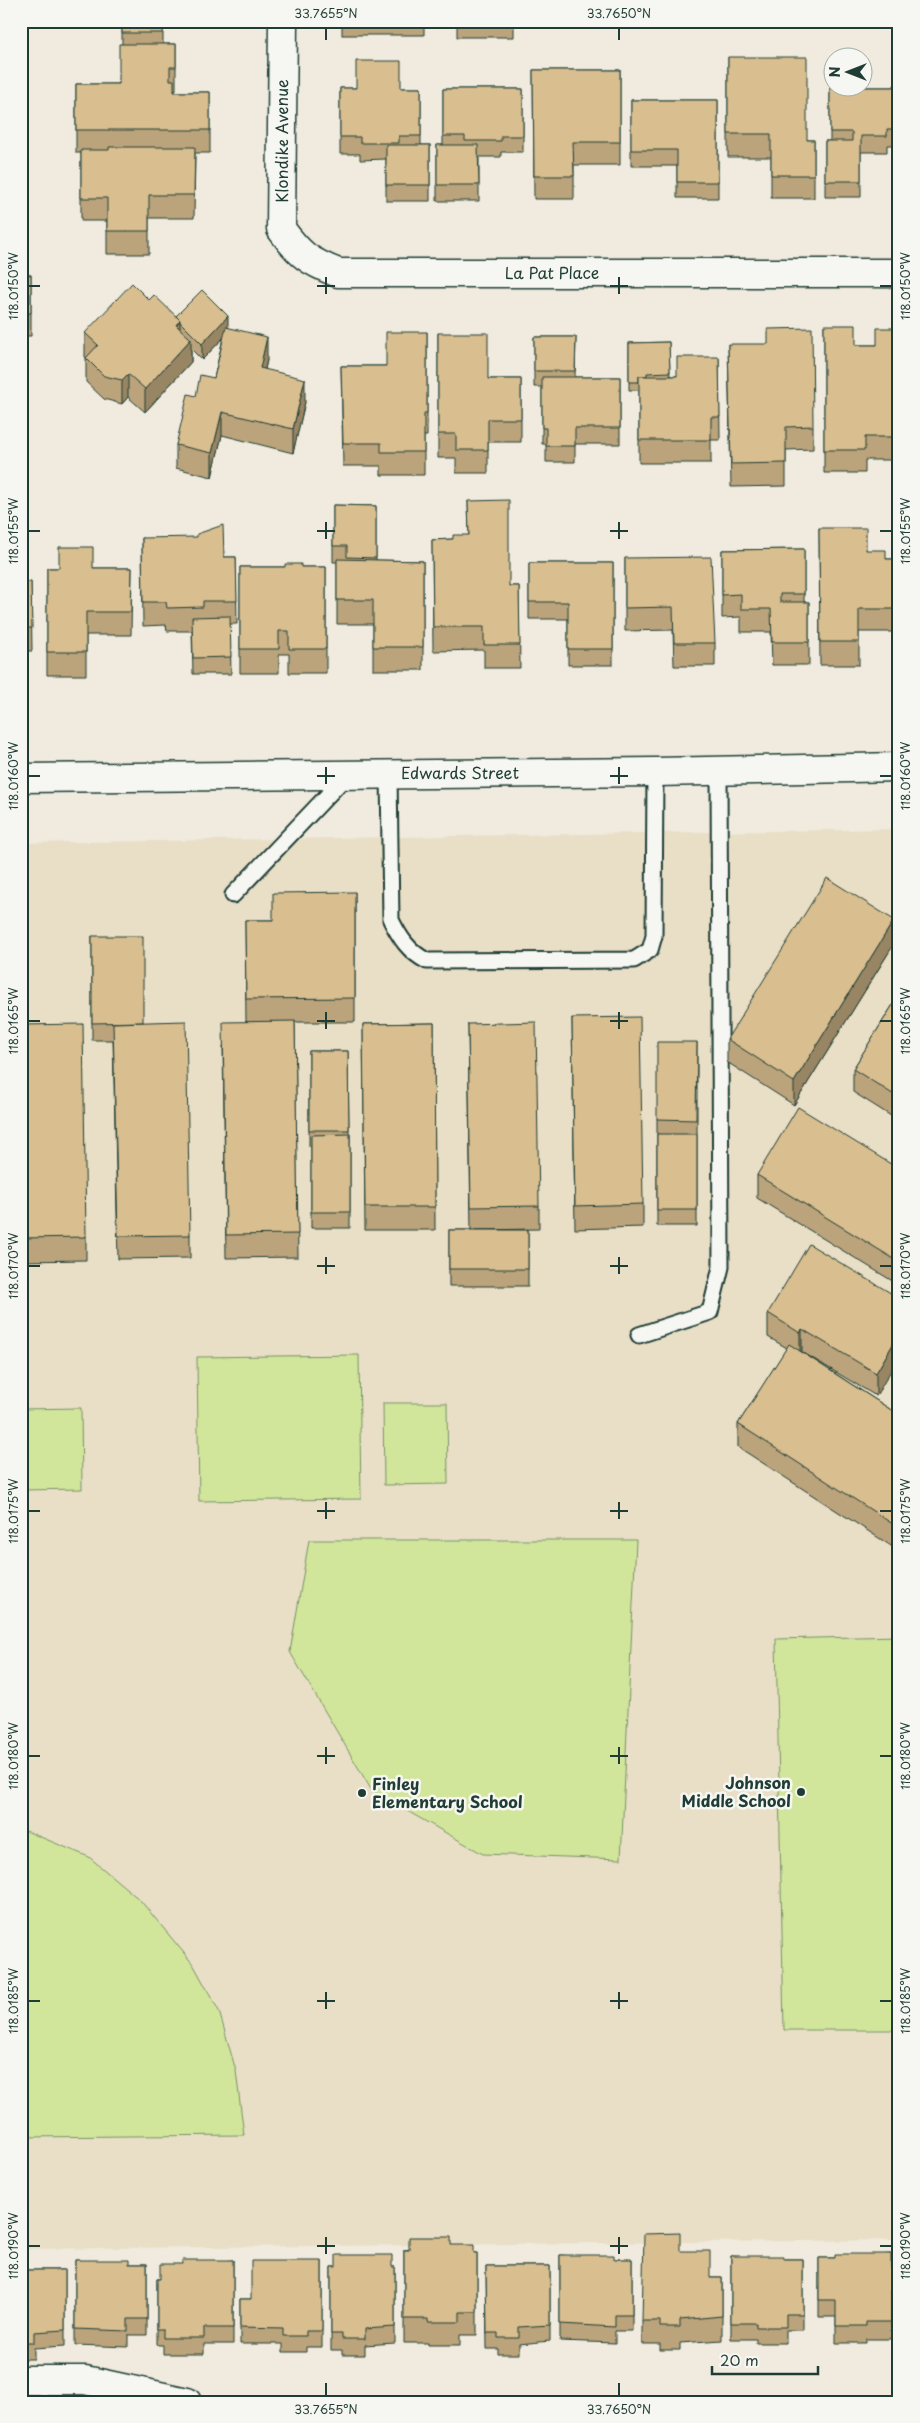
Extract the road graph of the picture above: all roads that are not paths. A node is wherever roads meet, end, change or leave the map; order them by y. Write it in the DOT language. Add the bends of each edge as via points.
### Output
graph roads {
  1 [pos="283,21"];
  2 [pos="300,254"];
  3 [pos="899,272"];
  4 [pos="899,767"];
  5 [pos="719,770"];
  6 [pos="655,772"];
  7 [pos="349,774"];
  8 [pos="389,774"];
  9 [pos="21,778"];
  10 [pos="232,895"];
  11 [pos="639,1335"];
  12 [pos="21,2380"];
  13 [pos="187,2402"];
  1 -- 2 [label="street, Klondike Avenue" via="281,229"];
  2 -- 3 [label="street, La Pat Place" via="338,273"];
  4 -- 5 [label="street, Edwards Street"];
  5 -- 6 [label="street, Edwards Street"];
  5 -- 11 [label="lane" via="721,1266 710,1312"];
  6 -- 8 [label="street, Edwards Street"];
  6 -- 8 [label="lane" via="654,936 650,950 634,960 427,961 414,955 391,920"];
  7 -- 8 [label="street, Edwards Street"];
  7 -- 9 [label="street, Edwards Street"];
  7 -- 10 [label="lane"];
  12 -- 13 [label="street" via="85,2380"];
}
